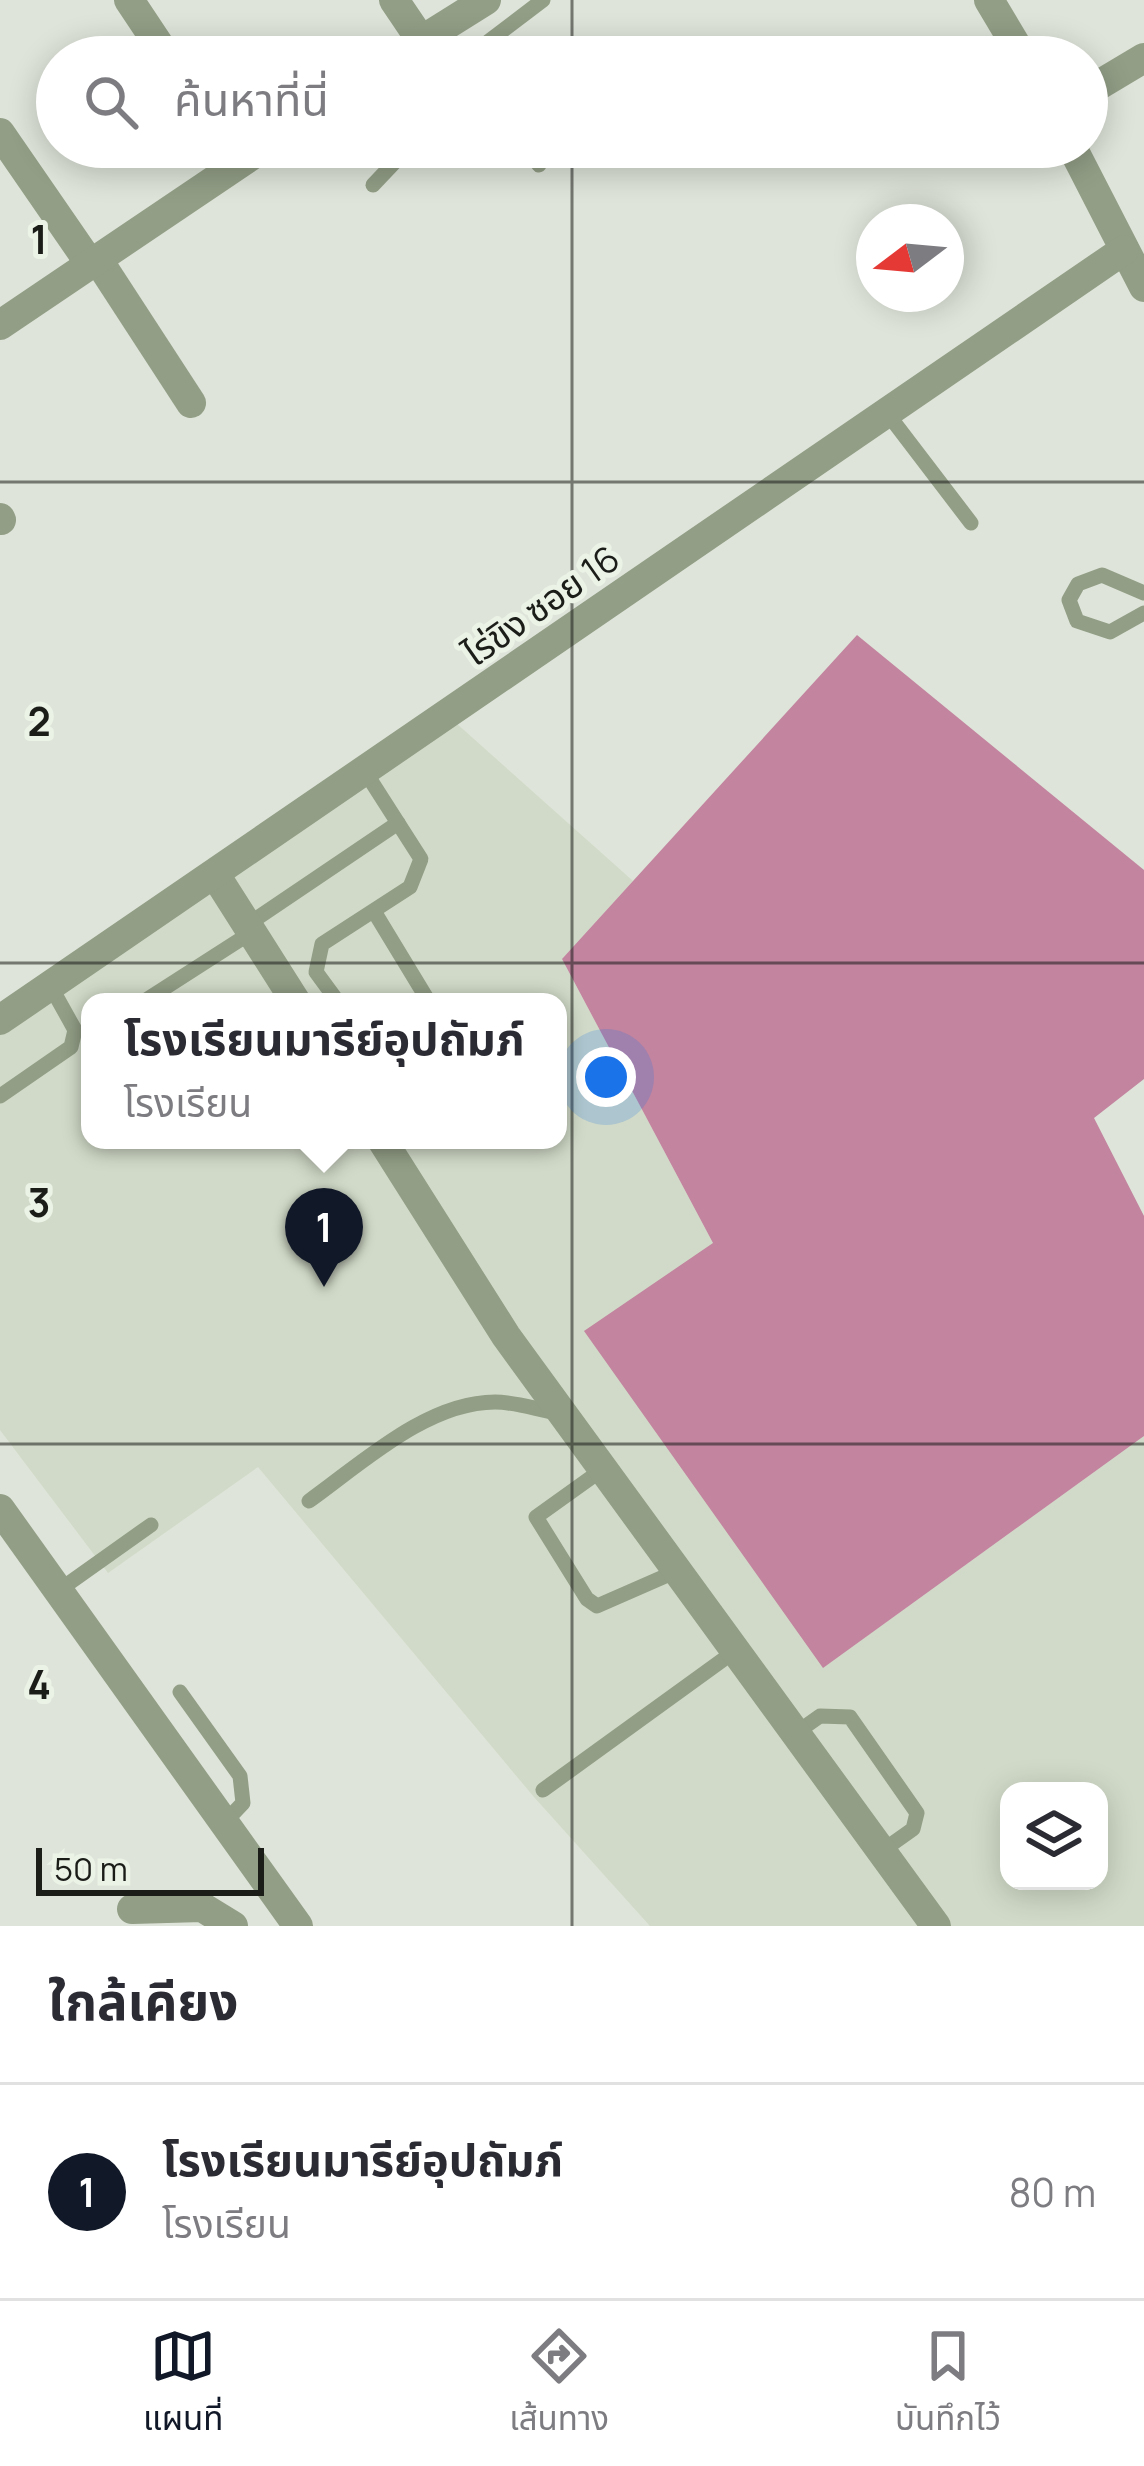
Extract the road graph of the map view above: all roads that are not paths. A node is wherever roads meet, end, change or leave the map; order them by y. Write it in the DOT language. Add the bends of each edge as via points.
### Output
graph roads {
  1 [pos="128,0"];
  2 [pos="394,0"];
  3 [pos="485,0"];
  4 [pos="544,0"];
  5 [pos="989,0"];
  6 [pos="153,36"];
  7 [pos="415,36"];
  8 [pos="428,36"];
  9 [pos="496,36"];
  10 [pos="1010,36"];
  11 [pos="1144,58"];
  12 [pos="1108,79"];
  13 [pos="0,133"];
  14 [pos="222,168"];
  15 [pos="390,168"];
  16 [pos="1083,168"];
  17 [pos="374,185"];
  18 [pos="1124,250"];
  19 [pos="94,263"];
  20 [pos="1144,287"];
  21 [pos="0,326"];
  22 [pos="190,403"];
  23 [pos="886,413"];
  24 [pos="971,523"];
  25 [pos="1144,593"];
  26 [pos="1144,613"];
  27 [pos="366,773"];
  28 [pos="398,823"];
  29 [pos="216,876"];
  30 [pos="375,913"];
  31 [pos="250,928"];
  32 [pos="51,987"];
  33 [pos="155,993"];
  34 [pos="290,993"];
  35 [pos="331,993"];
  36 [pos="424,993"];
  37 [pos="0,1021"];
  38 [pos="0,1096"];
  39 [pos="388,1149"];
  40 [pos="562,1413"];
  41 [pos="603,1469"];
  42 [pos="309,1501"];
  43 [pos="0,1509"];
  44 [pos="151,1526"];
  45 [pos="677,1571"];
  46 [pos="58,1591"];
  47 [pos="735,1651"];
  48 [pos="181,1692"];
  49 [pos="796,1733"];
  50 [pos="543,1790"];
  51 [pos="224,1822"];
  52 [pos="882,1851"];
  53 [pos="132,1910"];
  54 [pos="233,1926"];
  55 [pos="298,1926"];
  56 [pos="936,1926"];
  1 -- 6 [label="street"];
  2 -- 7 [label="street"];
  3 -- 8 [label="street"];
  4 -- 9 [label="lane"];
  5 -- 10 [label="street"];
  11 -- 12 [label="street"];
  13 -- 19 [label="street"];
  14 -- 19 [label="street"];
  15 -- 17 [label="lane"];
  16 -- 18 [label="street"];
  18 -- 20 [label="street"];
  18 -- 23 [label="street, ไร่ขิง ซอย 16"];
  19 -- 21 [label="street"];
  19 -- 22 [label="street"];
  23 -- 24 [label="lane"];
  23 -- 27 [label="street, ไร่ขิง ซอย 16"];
  25 -- 26 [label="lane" via="1102,575 1078,584 1069,600 1077,621 1110,632"];
  27 -- 28 [label="lane"];
  27 -- 29 [label="street, ไร่ขิง ซอย 16"];
  28 -- 30 [label="lane" via="421,859 410,887"];
  28 -- 31 [label="lane"];
  29 -- 31 [label="street"];
  29 -- 32 [label="street, ไร่ขิง ซอย 16"];
  30 -- 35 [label="lane" via="322,944 316,972"];
  30 -- 36 [label="lane"];
  31 -- 33 [label="lane"];
  31 -- 34 [label="street"];
  32 -- 37 [label="street, ไร่ขิง ซอย 16"];
  32 -- 38 [label="lane" via="75,1030 71,1047"];
  39 -- 40 [label="street"];
  40 -- 41 [label="street"];
  40 -- 42 [label="lane" via="473,1403 417,1427"];
  41 -- 45 [label="street"];
  41 -- 45 [label="lane" via="536,1517 587,1599 609,1604"];
  43 -- 46 [label="street"];
  44 -- 46 [label="lane"];
  45 -- 47 [label="street"];
  46 -- 51 [label="street"];
  47 -- 49 [label="street"];
  47 -- 50 [label="lane"];
  48 -- 51 [label="lane" via="240,1776 243,1802"];
  49 -- 52 [label="street"];
  49 -- 52 [label="lane" via="820,1716 850,1717 917,1813 913,1829"];
  51 -- 55 [label="street"];
  52 -- 56 [label="street"];
  53 -- 54 [label="street" via="202,1907"];
}
